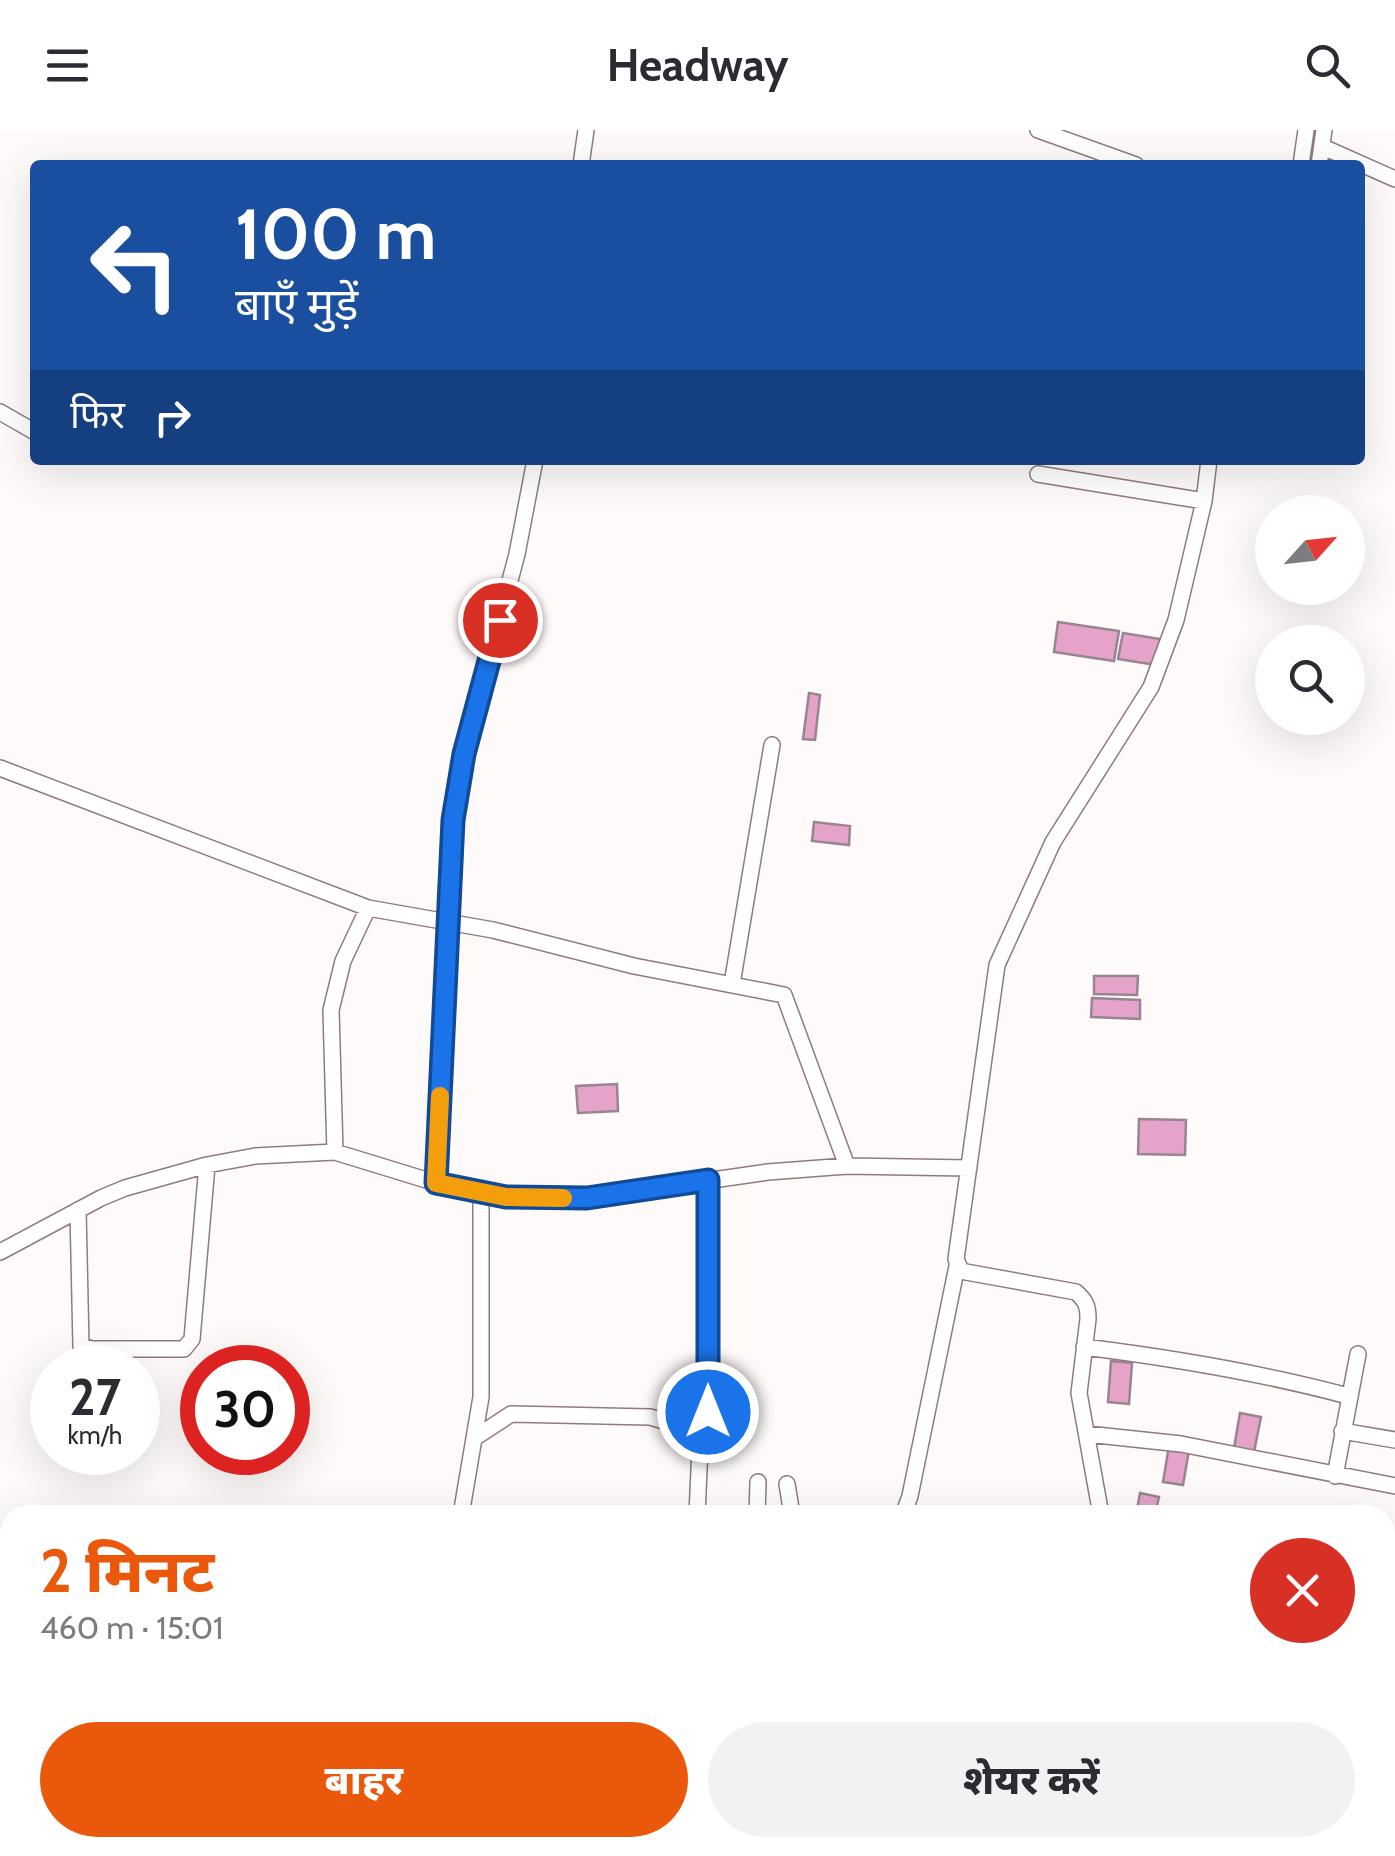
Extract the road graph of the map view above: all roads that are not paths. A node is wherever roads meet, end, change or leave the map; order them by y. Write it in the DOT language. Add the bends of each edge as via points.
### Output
graph roads {
  1 [pos="586,130"];
  2 [pos="1038,130"];
  3 [pos="1097,130"];
  4 [pos="1306,130"];
  5 [pos="1323,138"];
  6 [pos="1093,150"];
  7 [pos="583,160"];
  8 [pos="1122,160"];
  9 [pos="1301,160"];
  10 [pos="1362,160"];
  11 [pos="1365,162"];
  12 [pos="1395,179"];
  13 [pos="0,412"];
  14 [pos="30,429"];
  15 [pos="534,465"];
  16 [pos="1208,465"];
  17 [pos="1038,474"];
  18 [pos="1204,500"];
  19 [pos="772,745"];
  20 [pos="0,768"];
  21 [pos="368,908"];
  22 [pos="447,923"];
  23 [pos="732,984"];
  24 [pos="335,1152"];
  25 [pos="207,1165"];
  26 [pos="848,1166"];
  27 [pos="969,1168"];
  28 [pos="708,1180"];
  29 [pos="436,1183"];
  30 [pos="482,1192"];
  31 [pos="78,1210"];
  32 [pos="0,1252"];
  33 [pos="957,1266"];
  34 [pos="1084,1347"];
  35 [pos="1358,1354"];
  36 [pos="1348,1396"];
  37 [pos="701,1424"];
  38 [pos="1342,1432"];
  39 [pos="1086,1434"];
  40 [pos="476,1437"];
  41 [pos="1395,1440"];
  42 [pos="1335,1476"];
  43 [pos="758,1482"];
  44 [pos="787,1484"];
  45 [pos="1395,1486"];
  46 [pos="463,1505"];
  47 [pos="697,1505"];
  48 [pos="757,1505"];
  49 [pos="790,1505"];
  50 [pos="906,1505"];
  51 [pos="1098,1505"];
  1 -- 7 [label="street"];
  2 -- 6 [label="street"];
  3 -- 6 [label="street"];
  4 -- 9 [label="street"];
  5 -- 10 [label="street"];
  6 -- 8 [label="street"];
  11 -- 12 [label="street"];
  13 -- 14 [label="street"];
  15 -- 22 [label="street" via="461,773"];
  16 -- 18 [label="street"];
  17 -- 18 [label="street"];
  18 -- 27 [label="street" via="1176,620 1151,687 1053,842 996,965"];
  19 -- 23 [label="street"];
  20 -- 21 [label="street"];
  21 -- 22 [label="street"];
  21 -- 24 [label="street" via="343,961 331,1010"];
  22 -- 23 [label="street"];
  22 -- 29 [label="street"];
  23 -- 26 [label="street" via="784,995"];
  24 -- 25 [label="street"];
  24 -- 29 [label="street"];
  25 -- 31 [label="street" via="135,1184"];
  25 -- 31 [label="street" via="192,1339 184,1349 81,1346"];
  26 -- 27 [label="street"];
  26 -- 28 [label="street"];
  27 -- 33 [label="street"];
  28 -- 30 [label="street" via="587,1198"];
  28 -- 37 [label="street" via="708,1412"];
  29 -- 30 [label="street"];
  30 -- 40 [label="street"];
  31 -- 32 [label="street"];
  33 -- 34 [label="street" via="1076,1292 1088,1308"];
  33 -- 50 [label="street"];
  34 -- 36 [label="street"];
  34 -- 39 [label="street" via="1079,1393"];
  35 -- 36 [label="street"];
  36 -- 38 [label="street"];
  37 -- 40 [label="street" via="511,1414"];
  37 -- 47 [label="street"];
  38 -- 41 [label="street"];
  38 -- 42 [label="street"];
  39 -- 42 [label="street" via="1181,1444"];
  39 -- 51 [label="street"];
  40 -- 46 [label="street"];
  42 -- 45 [label="street"];
  43 -- 48 [label="street"];
  44 -- 49 [label="street"];
}
